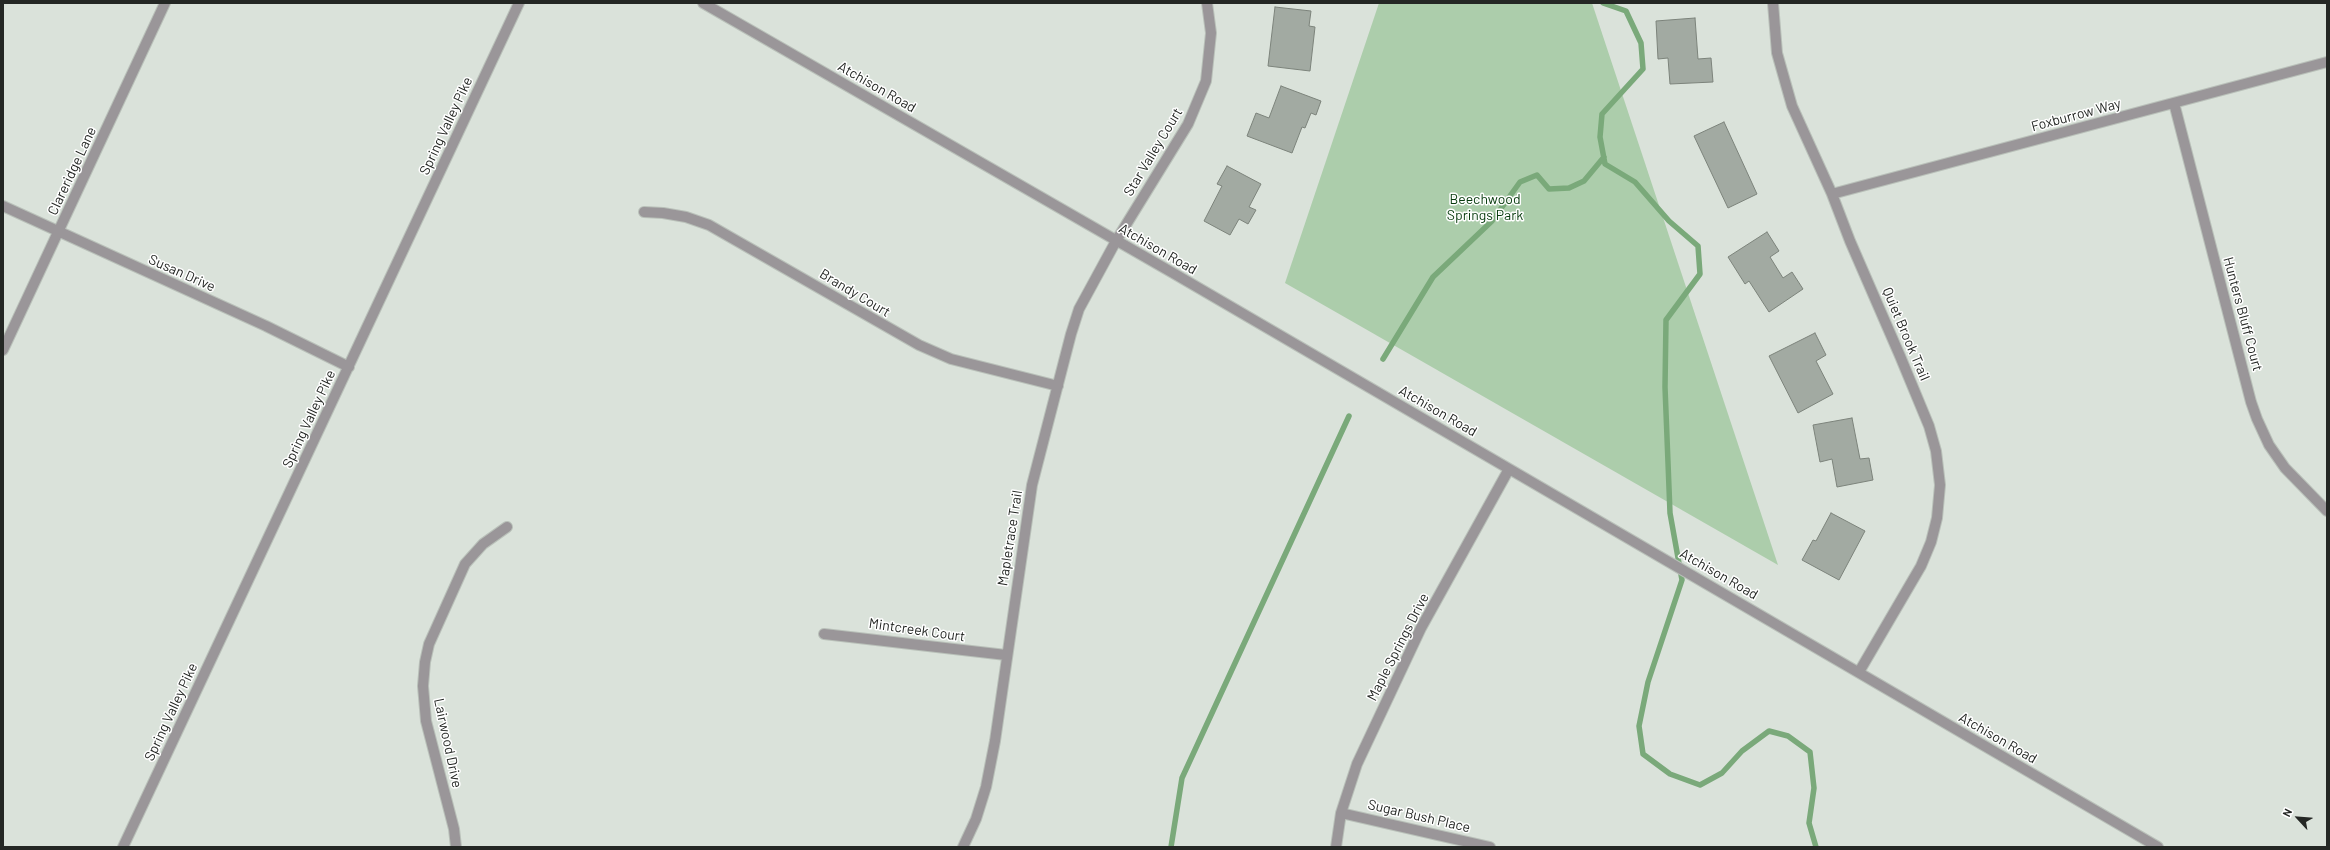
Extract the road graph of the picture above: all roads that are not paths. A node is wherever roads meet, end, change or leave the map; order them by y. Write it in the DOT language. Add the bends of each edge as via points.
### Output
graph roads {
  1 [pos="166,3"];
  2 [pos="519,3"];
  3 [pos="703,3"];
  4 [pos="1208,3"];
  5 [pos="1773,3"];
  6 [pos="2327,62"];
  7 [pos="2174,103"];
  8 [pos="1832,194"];
  9 [pos="3,206"];
  10 [pos="644,212"];
  11 [pos="58,232"];
  12 [pos="1116,241"];
  13 [pos="3,350"];
  14 [pos="349,367"];
  15 [pos="1058,386"];
  16 [pos="1509,469"];
  17 [pos="2327,511"];
  18 [pos="507,527"];
  19 [pos="824,634"];
  20 [pos="1006,655"];
  21 [pos="1860,672"];
  22 [pos="1341,813"];
  23 [pos="123,847"];
  24 [pos="456,847"];
  25 [pos="963,847"];
  26 [pos="1336,847"];
  27 [pos="1490,847"];
  28 [pos="2158,847"];
  1 -- 11 [label="street, Clareridge Lane"];
  2 -- 14 [label="street, Spring Valley Pike"];
  3 -- 12 [label="street, Atchison Road"];
  4 -- 12 [label="street, Star Valley Court" via="1212,33 1206,81 1188,124"];
  5 -- 8 [label="street, Quiet Brook Trail" via="1777,53 1782,76 1792,106"];
  6 -- 7 [label="street, Foxburrow Way"];
  7 -- 8 [label="street, Foxburrow Way"];
  7 -- 17 [label="street, Hunters Bluff Court" via="2257,420 2269,445 2285,468"];
  8 -- 21 [label="street, Quiet Brook Trail" via="1930,426 1940,484 1936,523 1921,566"];
  9 -- 11 [label="street, Susan Drive"];
  10 -- 15 [label="street, Brandy Court" via="686,217 708,225 918,345 951,359"];
  11 -- 13 [label="street, Clareridge Lane"];
  11 -- 14 [label="street, Susan Drive" via="266,326"];
  12 -- 15 [label="street, Mapletrace Trail" via="1079,309"];
  12 -- 16 [label="street, Atchison Road"];
  14 -- 23 [label="street, Spring Valley Pike"];
  15 -- 20 [label="street, Mapletrace Trail" via="1032,485"];
  16 -- 21 [label="street, Atchison Road"];
  16 -- 22 [label="street, Maple Springs Drive" via="1421,628 1357,764"];
  18 -- 24 [label="street, Lairwood Drive" via="483,544 465,564 429,644 425,662 423,686 426,721 454,829"];
  19 -- 20 [label="street, Mintcreek Court"];
  20 -- 25 [label="street, Mapletrace Trail" via="995,741 986,787 976,819"];
  21 -- 28 [label="street, Atchison Road"];
  22 -- 26 [label="street, Maple Springs Drive"];
  22 -- 27 [label="street, Sugar Bush Place"];
}
